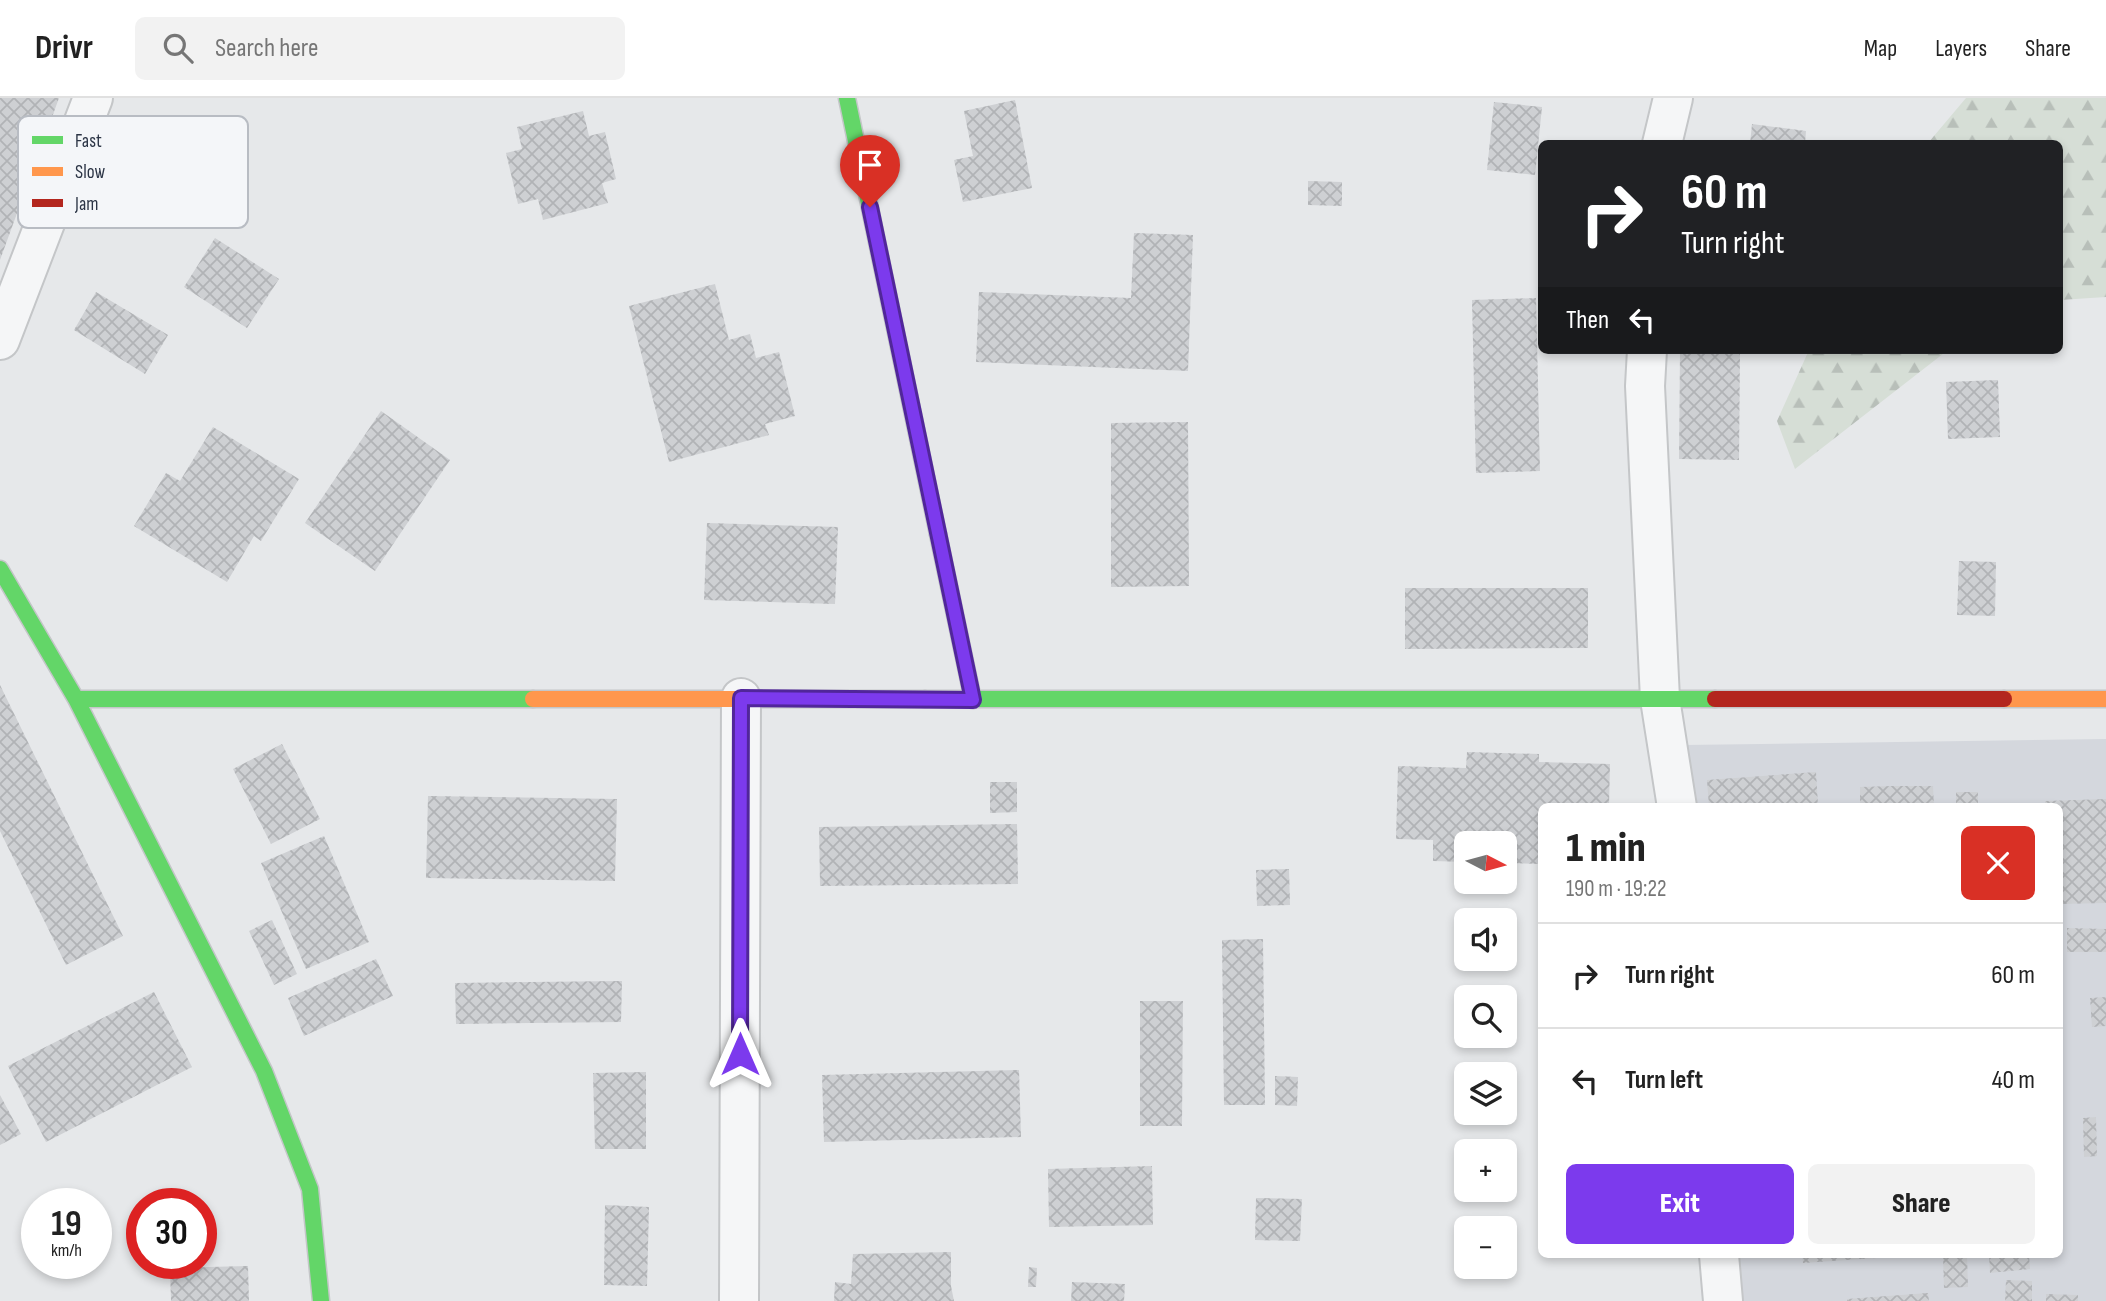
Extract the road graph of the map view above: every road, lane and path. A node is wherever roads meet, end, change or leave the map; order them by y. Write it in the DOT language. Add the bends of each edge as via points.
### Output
graph roads {
  1 [pos="93,98"];
  2 [pos="847,98"];
  3 [pos="1673,98"];
  4 [pos="86,116"];
  5 [pos="1663,140"];
  6 [pos="43,228"];
  7 [pos="0,340"];
  8 [pos="1647,354"];
  9 [pos="0,569"];
  10 [pos="741,698"];
  11 [pos="76,699"];
  12 [pos="1660,699"];
  13 [pos="2106,699"];
  14 [pos="973,700"];
  15 [pos="1676,803"];
  16 [pos="1719,1258"];
  17 [pos="321,1301"];
  18 [pos="739,1301"];
  19 [pos="1723,1301"];
  1 -- 4 [label="street"];
  2 -- 14 [label="street"];
  3 -- 5 [label="street"];
  6 -- 7 [label="street"];
  8 -- 12 [label="street"];
  9 -- 11 [label="street"];
  10 -- 11 [label="street"];
  10 -- 14 [label="street"];
  10 -- 18 [label="street"];
  11 -- 17 [label="street" via="264,1071 310,1189"];
  12 -- 13 [label="street"];
  12 -- 14 [label="street"];
  12 -- 15 [label="street"];
  16 -- 19 [label="street"];
}
